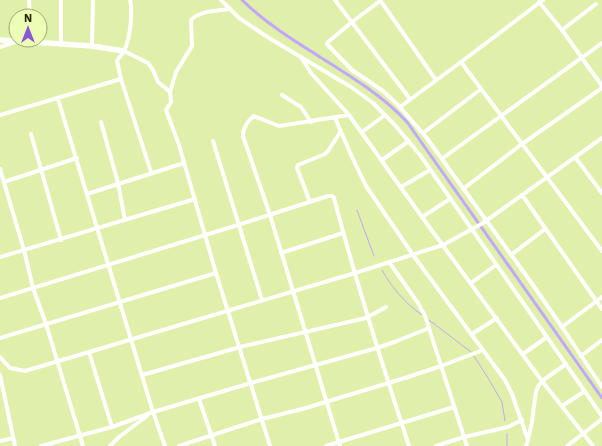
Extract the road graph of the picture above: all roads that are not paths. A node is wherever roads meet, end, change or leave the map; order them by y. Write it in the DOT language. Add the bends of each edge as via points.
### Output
graph roads {
  1 [pos="61,0"];
  2 [pos="93,0"];
  3 [pos="130,0"];
  4 [pos="221,0"];
  5 [pos="335,0"];
  6 [pos="380,1"];
  7 [pos="541,1"];
  8 [pos="596,4"];
  9 [pos="229,9"];
  10 [pos="352,22"];
  11 [pos="562,30"];
  12 [pos="48,43"];
  13 [pos="602,43"];
  14 [pos="61,44"];
  15 [pos="92,46"];
  16 [pos="124,51"];
  17 [pos="301,57"];
  18 [pos="582,57"];
  19 [pos="461,62"];
  20 [pos="121,79"];
  21 [pos="436,80"];
  22 [pos="602,87"];
  23 [pos="481,90"];
  24 [pos="170,92"];
  25 [pos="282,95"];
  26 [pos="58,99"];
  27 [pos="410,99"];
  28 [pos="400,107"];
  29 [pos="0,115"];
  30 [pos="349,115"];
  31 [pos="385,115"];
  32 [pos="502,116"];
  33 [pos="335,118"];
  34 [pos="101,122"];
  35 [pos="311,122"];
  36 [pos="341,131"];
  37 [pos="362,132"];
  38 [pos="423,133"];
  39 [pos="31,134"];
  40 [pos="602,139"];
  41 [pos="213,141"];
  42 [pos="409,142"];
  43 [pos="522,144"];
  44 [pos="575,157"];
  45 [pos="76,158"];
  46 [pos="443,158"];
  47 [pos="382,160"];
  48 [pos="184,163"];
  49 [pos="0,169"];
  50 [pos="41,170"];
  51 [pos="430,170"];
  52 [pos="151,172"];
  53 [pos="546,178"];
  54 [pos="4,182"];
  55 [pos="118,183"];
  56 [pos="401,187"];
  57 [pos="463,190"];
  58 [pos="602,193"];
  59 [pos="87,194"];
  60 [pos="522,195"];
  61 [pos="450,198"];
  62 [pos="195,199"];
  63 [pos="310,202"];
  64 [pos="270,215"];
  65 [pos="422,217"];
  66 [pos="125,220"];
  67 [pos="484,222"];
  68 [pos="238,225"];
  69 [pos="98,228"];
  70 [pos="545,228"];
  71 [pos="474,229"];
  72 [pos="343,233"];
  73 [pos="206,235"];
  74 [pos="61,240"];
  75 [pos="443,245"];
  76 [pos="24,250"];
  77 [pos="602,251"];
  78 [pos="281,253"];
  79 [pos="511,254"];
  80 [pos="413,255"];
  81 [pos="0,258"];
  82 [pos="389,262"];
  83 [pos="109,264"];
  84 [pos="496,265"];
  85 [pos="216,273"];
  86 [pos="355,273"];
  87 [pos="471,283"];
  88 [pos="33,288"];
  89 [pos="293,291"];
  90 [pos="602,297"];
  91 [pos="0,298"];
  92 [pos="262,300"];
  93 [pos="596,301"];
  94 [pos="120,302"];
  95 [pos="386,307"];
  96 [pos="602,309"];
  97 [pos="228,310"];
  98 [pos="368,317"];
  99 [pos="497,318"];
  100 [pos="46,324"];
  101 [pos="562,327"];
  102 [pos="429,328"];
  103 [pos="306,333"];
  104 [pos="472,334"];
  105 [pos="547,337"];
  106 [pos="0,338"];
  107 [pos="131,340"];
  108 [pos="602,340"];
  109 [pos="240,348"];
  110 [pos="377,348"];
  111 [pos="483,350"];
  112 [pos="89,352"];
  113 [pos="523,354"];
  114 [pos="581,356"];
  115 [pos="0,357"];
  116 [pos="56,360"];
  117 [pos="566,364"];
  118 [pos="316,365"];
  119 [pos="441,366"];
  120 [pos="0,375"];
  121 [pos="142,375"];
  122 [pos="601,380"];
  123 [pos="542,381"];
  124 [pos="250,383"];
  125 [pos="388,383"];
  126 [pos="602,387"];
  127 [pos="585,391"];
  128 [pos="200,399"];
  129 [pos="327,402"];
  130 [pos="562,406"];
  131 [pos="454,407"];
  132 [pos="153,412"];
  133 [pos="602,416"];
  134 [pos="262,419"];
  135 [pos="602,419"];
  136 [pos="522,420"];
  137 [pos="402,423"];
  138 [pos="112,427"];
  139 [pos="583,434"];
  140 [pos="81,435"];
  141 [pos="212,436"];
  142 [pos="464,437"];
  143 [pos="13,438"];
  144 [pos="528,440"];
  145 [pos="0,441"];
  146 [pos="340,444"];
  147 [pos="15,446"];
  148 [pos="41,446"];
  149 [pos="83,446"];
  150 [pos="110,446"];
  151 [pos="165,446"];
  152 [pos="179,446"];
  153 [pos="215,446"];
  154 [pos="270,446"];
  155 [pos="326,446"];
  156 [pos="409,446"];
  157 [pos="436,446"];
  158 [pos="467,446"];
  159 [pos="526,446"];
  160 [pos="567,446"];
  161 [pos="593,446"];
  1 -- 14 [label="street"];
  2 -- 15 [label="street"];
  3 -- 16 [label="street" via="128,40"];
  4 -- 9 [label="street"];
  5 -- 10 [label="street"];
  6 -- 10 [label="street"];
  6 -- 21 [label="street"];
  7 -- 11 [label="street"];
  7 -- 19 [label="street"];
  8 -- 11 [label="street"];
  9 -- 17 [label="street"];
  9 -- 24 [label="street" via="195,16 191,20 192,46 176,72"];
  10 -- 27 [label="street"];
  10 -- 28 [label="street" via="327,44 352,70 383,91"];
  11 -- 18 [label="street"];
  12 -- 14 [label="main road"];
  13 -- 18 [label="street"];
  14 -- 15 [label="main road"];
  15 -- 16 [label="main road"];
  16 -- 20 [label="street" via="117,62"];
  16 -- 24 [label="street" via="148,63 158,82"];
  17 -- 30 [label="street" via="311,73"];
  17 -- 31 [label="street" via="351,86"];
  18 -- 22 [label="street"];
  18 -- 32 [label="street"];
  19 -- 21 [label="street"];
  19 -- 23 [label="street"];
  20 -- 26 [label="street"];
  20 -- 52 [label="street"];
  21 -- 27 [label="street"];
  22 -- 43 [label="street"];
  23 -- 32 [label="street"];
  23 -- 38 [label="street"];
  24 -- 48 [label="street" via="170,102 166,110"];
  25 -- 35 [label="street" via="301,107"];
  26 -- 29 [label="street"];
  26 -- 45 [label="street"];
  27 -- 28 [label="street"];
  28 -- 38 [label="street"];
  30 -- 33 [label="street"];
  30 -- 37 [label="street"];
  31 -- 37 [label="street"];
  31 -- 42 [label="street"];
  32 -- 43 [label="street"];
  32 -- 46 [label="street"];
  33 -- 35 [label="street"];
  33 -- 36 [label="street"];
  34 -- 55 [label="street"];
  35 -- 64 [label="street" via="279,126 254,116 245,128 243,136"];
  36 -- 63 [label="street" via="325,154 298,165"];
  36 -- 80 [label="street" via="366,186"];
  37 -- 47 [label="street"];
  38 -- 46 [label="street"];
  39 -- 50 [label="street"];
  40 -- 44 [label="street"];
  41 -- 68 [label="street"];
  42 -- 47 [label="street"];
  42 -- 51 [label="street"];
  43 -- 53 [label="street"];
  43 -- 57 [label="street"];
  44 -- 53 [label="street"];
  44 -- 58 [label="street"];
  45 -- 50 [label="street"];
  45 -- 59 [label="street"];
  46 -- 57 [label="street"];
  47 -- 56 [label="street"];
  48 -- 52 [label="street"];
  48 -- 62 [label="street"];
  49 -- 54 [label="street"];
  50 -- 54 [label="street"];
  50 -- 74 [label="street"];
  51 -- 56 [label="street"];
  51 -- 61 [label="street"];
  52 -- 55 [label="street"];
  53 -- 60 [label="street"];
  53 -- 77 [label="street"];
  54 -- 76 [label="street"];
  55 -- 59 [label="street"];
  55 -- 66 [label="street"];
  56 -- 65 [label="street"];
  57 -- 67 [label="street"];
  59 -- 69 [label="street"];
  60 -- 67 [label="street"];
  60 -- 70 [label="street"];
  61 -- 65 [label="street"];
  61 -- 71 [label="street"];
  62 -- 66 [label="street"];
  62 -- 73 [label="street"];
  63 -- 64 [label="street"];
  63 -- 72 [label="street" via="332,196"];
  64 -- 68 [label="street"];
  64 -- 78 [label="street"];
  65 -- 75 [label="street"];
  66 -- 69 [label="street"];
  67 -- 71 [label="street"];
  67 -- 79 [label="street"];
  68 -- 73 [label="street"];
  68 -- 92 [label="street"];
  69 -- 74 [label="street"];
  69 -- 83 [label="street"];
  70 -- 79 [label="street"];
  70 -- 93 [label="street"];
  71 -- 75 [label="street"];
  71 -- 84 [label="street"];
  72 -- 78 [label="street"];
  72 -- 86 [label="street"];
  73 -- 83 [label="street"];
  73 -- 85 [label="street"];
  74 -- 76 [label="street"];
  75 -- 80 [label="street"];
  75 -- 87 [label="street"];
  76 -- 81 [label="street"];
  76 -- 88 [label="street"];
  78 -- 89 [label="street"];
  79 -- 101 [label="street"];
  80 -- 82 [label="street"];
  80 -- 104 [label="street"];
  82 -- 86 [label="street"];
  82 -- 102 [label="street" via="418,303"];
  83 -- 88 [label="street"];
  83 -- 94 [label="street"];
  84 -- 87 [label="street"];
  84 -- 105 [label="street"];
  85 -- 94 [label="street"];
  85 -- 97 [label="street"];
  86 -- 89 [label="street"];
  86 -- 98 [label="street"];
  87 -- 99 [label="street"];
  88 -- 91 [label="street"];
  88 -- 100 [label="street"];
  89 -- 92 [label="street"];
  89 -- 103 [label="street"];
  90 -- 93 [label="street"];
  92 -- 97 [label="street"];
  93 -- 96 [label="street"];
  93 -- 101 [label="street"];
  94 -- 100 [label="street"];
  94 -- 107 [label="street"];
  95 -- 98 [label="street"];
  97 -- 107 [label="street"];
  97 -- 109 [label="street"];
  98 -- 103 [label="street"];
  98 -- 110 [label="street"];
  99 -- 104 [label="street"];
  99 -- 113 [label="street"];
  100 -- 106 [label="street"];
  100 -- 116 [label="street"];
  101 -- 114 [label="street"];
  102 -- 110 [label="street"];
  102 -- 119 [label="street"];
  103 -- 109 [label="street"];
  103 -- 118 [label="street"];
  104 -- 111 [label="street"];
  105 -- 113 [label="street"];
  105 -- 117 [label="street"];
  107 -- 112 [label="street"];
  107 -- 121 [label="street"];
  108 -- 114 [label="street"];
  109 -- 121 [label="street"];
  109 -- 124 [label="street"];
  110 -- 118 [label="street"];
  110 -- 125 [label="street"];
  111 -- 119 [label="street"];
  111 -- 136 [label="street" via="505,380"];
  112 -- 116 [label="street"];
  112 -- 138 [label="street"];
  113 -- 123 [label="street"];
  114 -- 122 [label="street"];
  115 -- 116 [label="street" via="10,368 25,371"];
  116 -- 140 [label="street"];
  117 -- 123 [label="street"];
  117 -- 127 [label="street"];
  118 -- 124 [label="street"];
  118 -- 129 [label="street"];
  119 -- 125 [label="street"];
  119 -- 131 [label="street"];
  120 -- 143 [label="street"];
  121 -- 132 [label="street"];
  122 -- 126 [label="street"];
  123 -- 130 [label="street"];
  123 -- 144 [label="street" via="536,391"];
  124 -- 128 [label="street"];
  124 -- 134 [label="street"];
  125 -- 129 [label="street"];
  125 -- 137 [label="street"];
  127 -- 130 [label="street"];
  127 -- 133 [label="street"];
  128 -- 132 [label="street"];
  128 -- 141 [label="street"];
  129 -- 134 [label="street"];
  129 -- 146 [label="street"];
  130 -- 139 [label="street"];
  131 -- 137 [label="street"];
  131 -- 142 [label="street"];
  132 -- 138 [label="street"];
  132 -- 150 [label="street"];
  132 -- 151 [label="street"];
  134 -- 141 [label="street"];
  134 -- 154 [label="street"];
  135 -- 139 [label="street"];
  136 -- 142 [label="street" via="508,427"];
  136 -- 144 [label="street"];
  137 -- 146 [label="street"];
  137 -- 156 [label="street"];
  138 -- 140 [label="street"];
  139 -- 160 [label="street"];
  139 -- 161 [label="street"];
  140 -- 148 [label="street"];
  140 -- 149 [label="street"];
  141 -- 152 [label="street"];
  141 -- 153 [label="street"];
  142 -- 157 [label="street"];
  142 -- 158 [label="street"];
  143 -- 145 [label="street"];
  143 -- 147 [label="street"];
  144 -- 159 [label="street"];
  146 -- 155 [label="street"];
}
